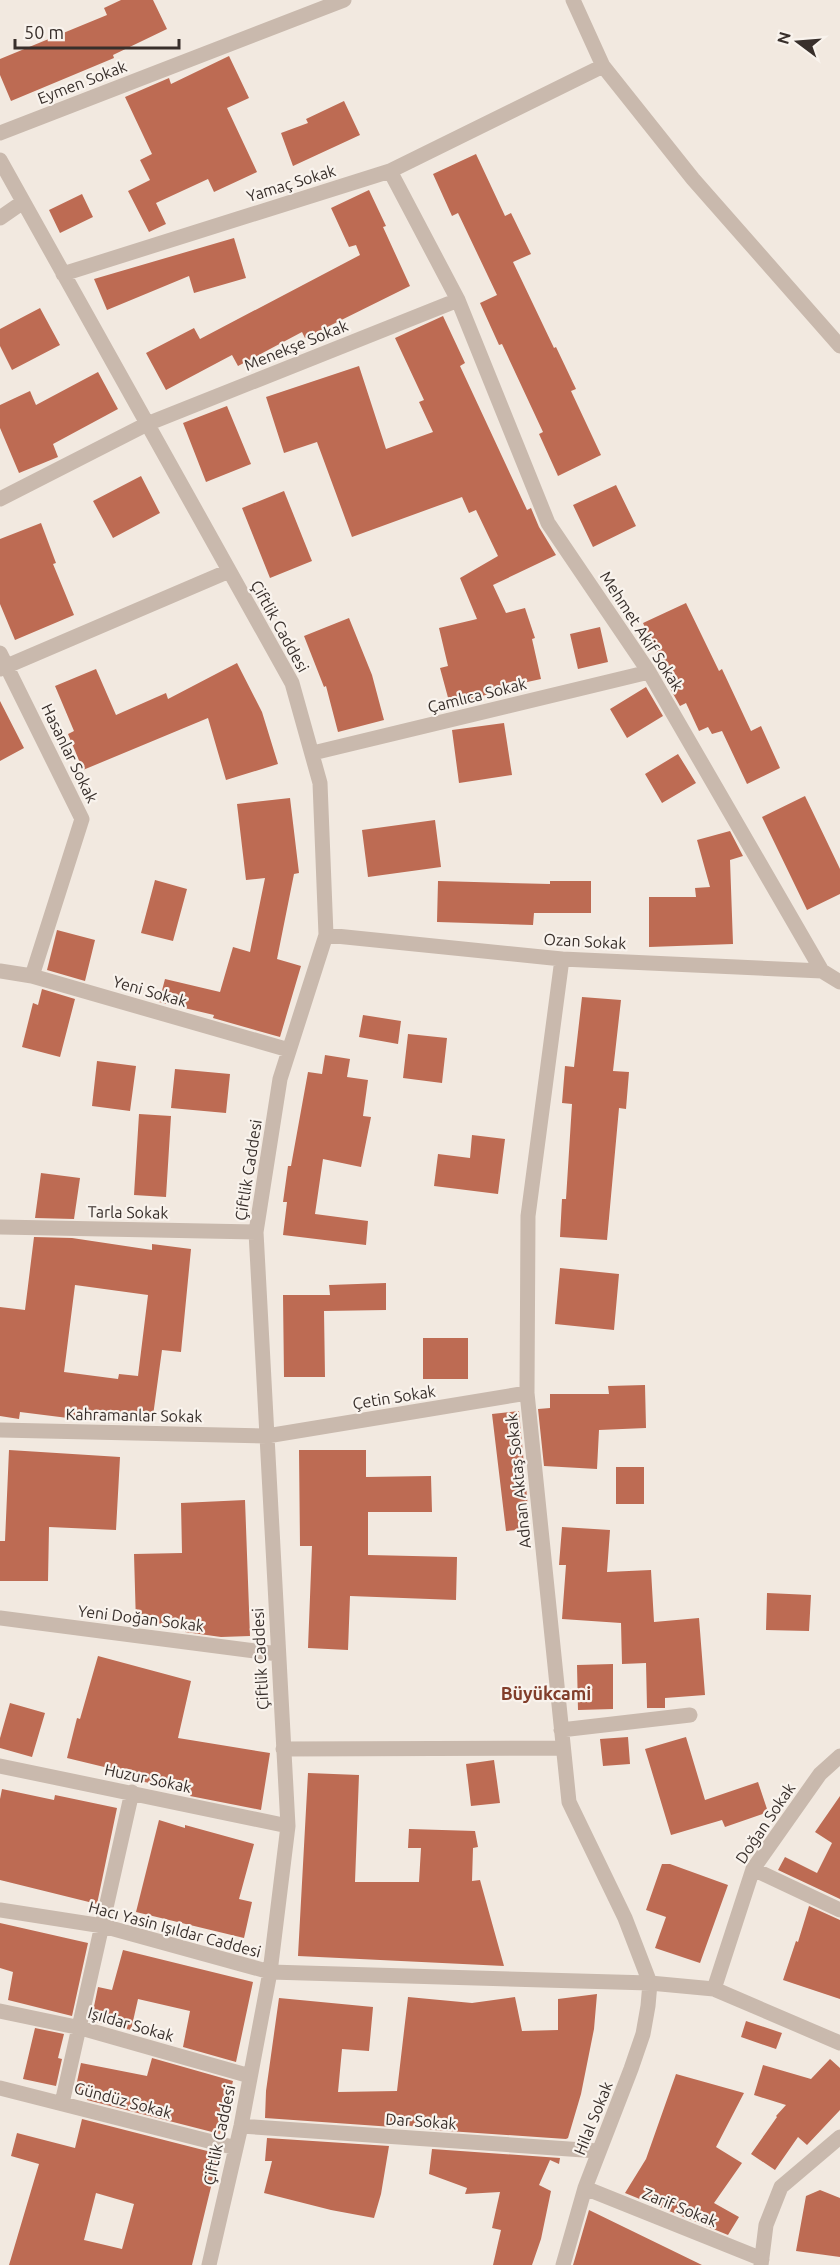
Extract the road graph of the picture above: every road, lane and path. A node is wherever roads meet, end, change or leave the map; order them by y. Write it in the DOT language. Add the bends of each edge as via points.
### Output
graph roads {
  1 [pos="344,0"];
  2 [pos="573,0"];
  3 [pos="603,66"];
  4 [pos="0,133"];
  5 [pos="0,160"];
  6 [pos="390,171"];
  7 [pos="23,202"];
  8 [pos="0,218"];
  9 [pos="63,273"];
  10 [pos="458,300"];
  11 [pos="840,346"];
  12 [pos="147,424"];
  13 [pos="0,499"];
  14 [pos="229,571"];
  15 [pos="2,663"];
  16 [pos="649,672"];
  17 [pos="313,753"];
  18 [pos="326,935"];
  19 [pos="562,958"];
  20 [pos="0,971"];
  21 [pos="822,971"];
  22 [pos="32,976"];
  23 [pos="840,982"];
  24 [pos="289,1050"];
  25 [pos="0,1227"];
  26 [pos="256,1232"];
  27 [pos="527,1393"];
  28 [pos="0,1430"];
  29 [pos="267,1436"];
  30 [pos="0,1618"];
  31 [pos="278,1654"];
  32 [pos="690,1716"];
  33 [pos="561,1730"];
  34 [pos="563,1748"];
  35 [pos="283,1749"];
  36 [pos="840,1756"];
  37 [pos="0,1766"];
  38 [pos="132,1792"];
  39 [pos="288,1826"];
  40 [pos="753,1869"];
  41 [pos="0,1910"];
  42 [pos="840,1910"];
  43 [pos="103,1926"];
  44 [pos="270,1972"];
  45 [pos="650,1983"];
  46 [pos="714,1989"];
  47 [pos="0,2012"];
  48 [pos="81,2028"];
  49 [pos="840,2043"];
  50 [pos="250,2076"];
  51 [pos="0,2088"];
  52 [pos="62,2103"];
  53 [pos="241,2126"];
  54 [pos="840,2137"];
  55 [pos="236,2148"];
  56 [pos="598,2151"];
  57 [pos="585,2188"];
  58 [pos="761,2262"];
  59 [pos="209,2265"];
  60 [pos="564,2265"];
  1 -- 4 [label="street, Eymen Sokak"];
  2 -- 3 [label="street"];
  3 -- 6 [label="street, Yamaç Sokak"];
  3 -- 11 [label="street" via="693,179"];
  5 -- 7 [label="street, Çiftlik Caddesi"];
  6 -- 9 [label="street, Yamaç Sokak"];
  6 -- 10 [label="street"];
  7 -- 8 [label="street"];
  7 -- 9 [label="street, Çiftlik Caddesi"];
  9 -- 12 [label="street, Çiftlik Caddesi"];
  10 -- 12 [label="street, Menekşe Sokak"];
  10 -- 16 [label="street, Mehmet Akif Sokak" via="548,523"];
  12 -- 13 [label="street, Menekşe Sokak"];
  12 -- 14 [label="street, Çiftlik Caddesi"];
  14 -- 15 [label="street"];
  14 -- 17 [label="street, Çiftlik Caddesi" via="292,683"];
  15 -- 22 [label="street, Hasanlar Sokak" via="82,819"];
  16 -- 17 [label="street, Çamlıca Sokak"];
  16 -- 21 [label="street, Mehmet Akif Sokak"];
  17 -- 18 [label="street, Çiftlik Caddesi" via="320,783"];
  18 -- 19 [label="street, Ozan Sokak"];
  18 -- 24 [label="street, Çiftlik Caddesi"];
  19 -- 21 [label="street, Ozan Sokak"];
  19 -- 27 [label="street, Adnan Aktaş Sokak" via="528,1216"];
  20 -- 22 [label="street, Yeni Sokak"];
  21 -- 23 [label="street, Ozan Sokak"];
  22 -- 24 [label="street, Yeni Sokak"];
  24 -- 26 [label="street, Çiftlik Caddesi" via="280,1079"];
  25 -- 26 [label="street, Tarla Sokak"];
  26 -- 29 [label="street, Çiftlik Caddesi"];
  27 -- 29 [label="street, Çetin Sokak"];
  27 -- 33 [label="street, Adnan Aktaş Sokak"];
  28 -- 29 [label="street, Kahramanlar Sokak"];
  29 -- 31 [label="street, Çiftlik Caddesi"];
  30 -- 31 [label="street, Yeni Doğan Sokak"];
  31 -- 35 [label="street, Çiftlik Caddesi"];
  32 -- 33 [label="street"];
  33 -- 34 [label="street, Adnan Aktaş Sokak"];
  34 -- 35 [label="street"];
  34 -- 45 [label="street, Adnan Aktaş Sokak" via="569,1802 625,1918"];
  35 -- 39 [label="street, Çiftlik Caddesi"];
  36 -- 40 [label="street, Doğan Sokak" via="820,1774"];
  37 -- 38 [label="street, Huzur Sokak"];
  38 -- 39 [label="street, Huzur Sokak"];
  38 -- 43 [label="street"];
  39 -- 44 [label="street, Çiftlik Caddesi"];
  40 -- 42 [label="street"];
  40 -- 46 [label="street, Doğan Sokak"];
  41 -- 43 [label="street, Hacı Yasin Işıldar Caddesi"];
  43 -- 44 [label="street, Hacı Yasin Işıldar Caddesi"];
  43 -- 48 [label="street"];
  44 -- 45 [label="street, Hacı Yasin Işıldar Caddesi"];
  44 -- 50 [label="street, Çiftlik Caddesi"];
  45 -- 46 [label="street, Hacı Yasin Işıldar Caddesi"];
  45 -- 56 [label="street, Hilal Sokak" via="643,2034"];
  46 -- 49 [label="street, Hacı Yasin Işıldar Caddesi"];
  47 -- 48 [label="street, Işıldar Sokak"];
  48 -- 50 [label="street, Işıldar Sokak"];
  48 -- 52 [label="street"];
  50 -- 53 [label="street, Çiftlik Caddesi"];
  51 -- 52 [label="street, Gündüz Sokak"];
  52 -- 55 [label="street, Gündüz Sokak"];
  53 -- 55 [label="street, Çiftlik Caddesi"];
  53 -- 56 [label="street, Dar Sokak"];
  54 -- 58 [label="street" via="781,2187 766,2225"];
  55 -- 59 [label="street, Çiftlik Caddesi"];
  56 -- 57 [label="street, Hilal Sokak"];
  57 -- 58 [label="street, Zarif Sokak"];
  57 -- 60 [label="street, Hilal Sokak"];
}
